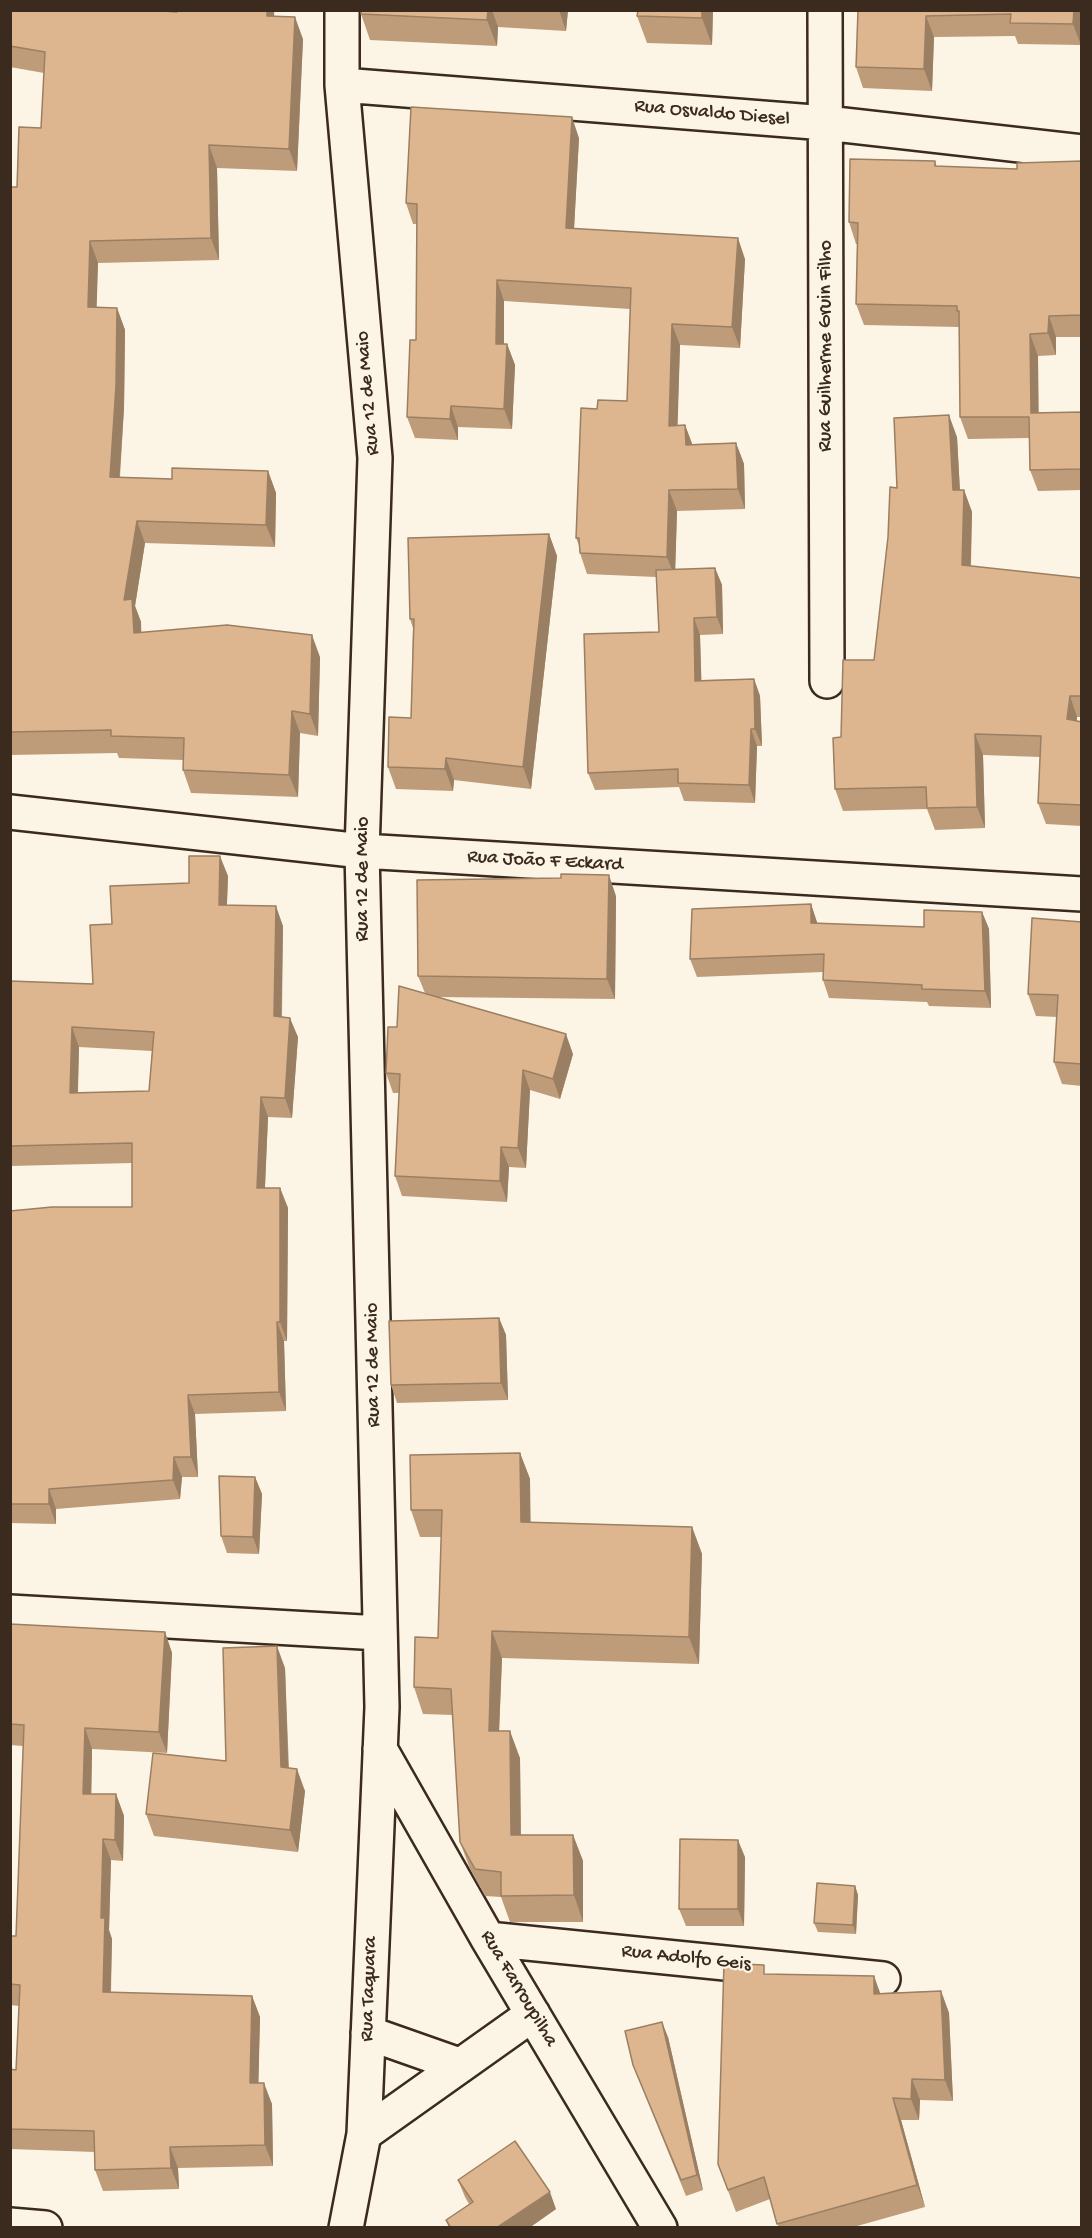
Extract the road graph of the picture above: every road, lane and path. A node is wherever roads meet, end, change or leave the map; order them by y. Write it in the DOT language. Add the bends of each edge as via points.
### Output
graph roads {
  1 [pos="342,10"];
  2 [pos="825,10"];
  3 [pos="342,85"];
  4 [pos="826,123"];
  5 [pos="1082,152"];
  6 [pos="827,681"];
  7 [pos="10,812"];
  8 [pos="362,851"];
  9 [pos="1082,894"];
  10 [pos="10,1612"];
  11 [pos="381,1633"];
  12 [pos="381,1749"];
  13 [pos="488,1939"];
  14 [pos="883,1979"];
  15 [pos="533,2014"];
  16 [pos="368,2033"];
  17 [pos="459,2065"];
  18 [pos="364,2134"];
  19 [pos="10,2225"];
  20 [pos="45,2228"];
  21 [pos="346,2228"];
  22 [pos="660,2228"];
  1 -- 3 [label="street, Rua 12 de Maio"];
  2 -- 4 [label="street, Rua Guilherme Gruin Filho"];
  3 -- 4 [label="street, Rua Osvaldo Diesel"];
  3 -- 8 [label="street, Rua 12 de Maio" via="375,458"];
  4 -- 5 [label="street, Rua Osvaldo Diesel"];
  4 -- 6 [label="street, Rua Guilherme Gruin Filho"];
  7 -- 8 [label="street, Rua João F Eckard"];
  8 -- 9 [label="street, Rua João F Eckard"];
  8 -- 11 [label="street, Rua 12 de Maio"];
  10 -- 11 [label="street"];
  11 -- 12 [label="street, Rua 12 de Maio"];
  12 -- 13 [label="street, Rua Farroupilha"];
  12 -- 16 [label="street, Rua Taquara"];
  13 -- 14 [label="street, Rua Adolfo Geis"];
  13 -- 15 [label="street, Rua Farroupilha"];
  15 -- 17 [label="street"];
  15 -- 22 [label="street, Rua Farroupilha"];
  16 -- 17 [label="street"];
  16 -- 18 [label="street, Rua Taquara"];
  17 -- 18 [label="street"];
  18 -- 21 [label="street, Rua Taquara"];
  19 -- 20 [label="street"];
}
